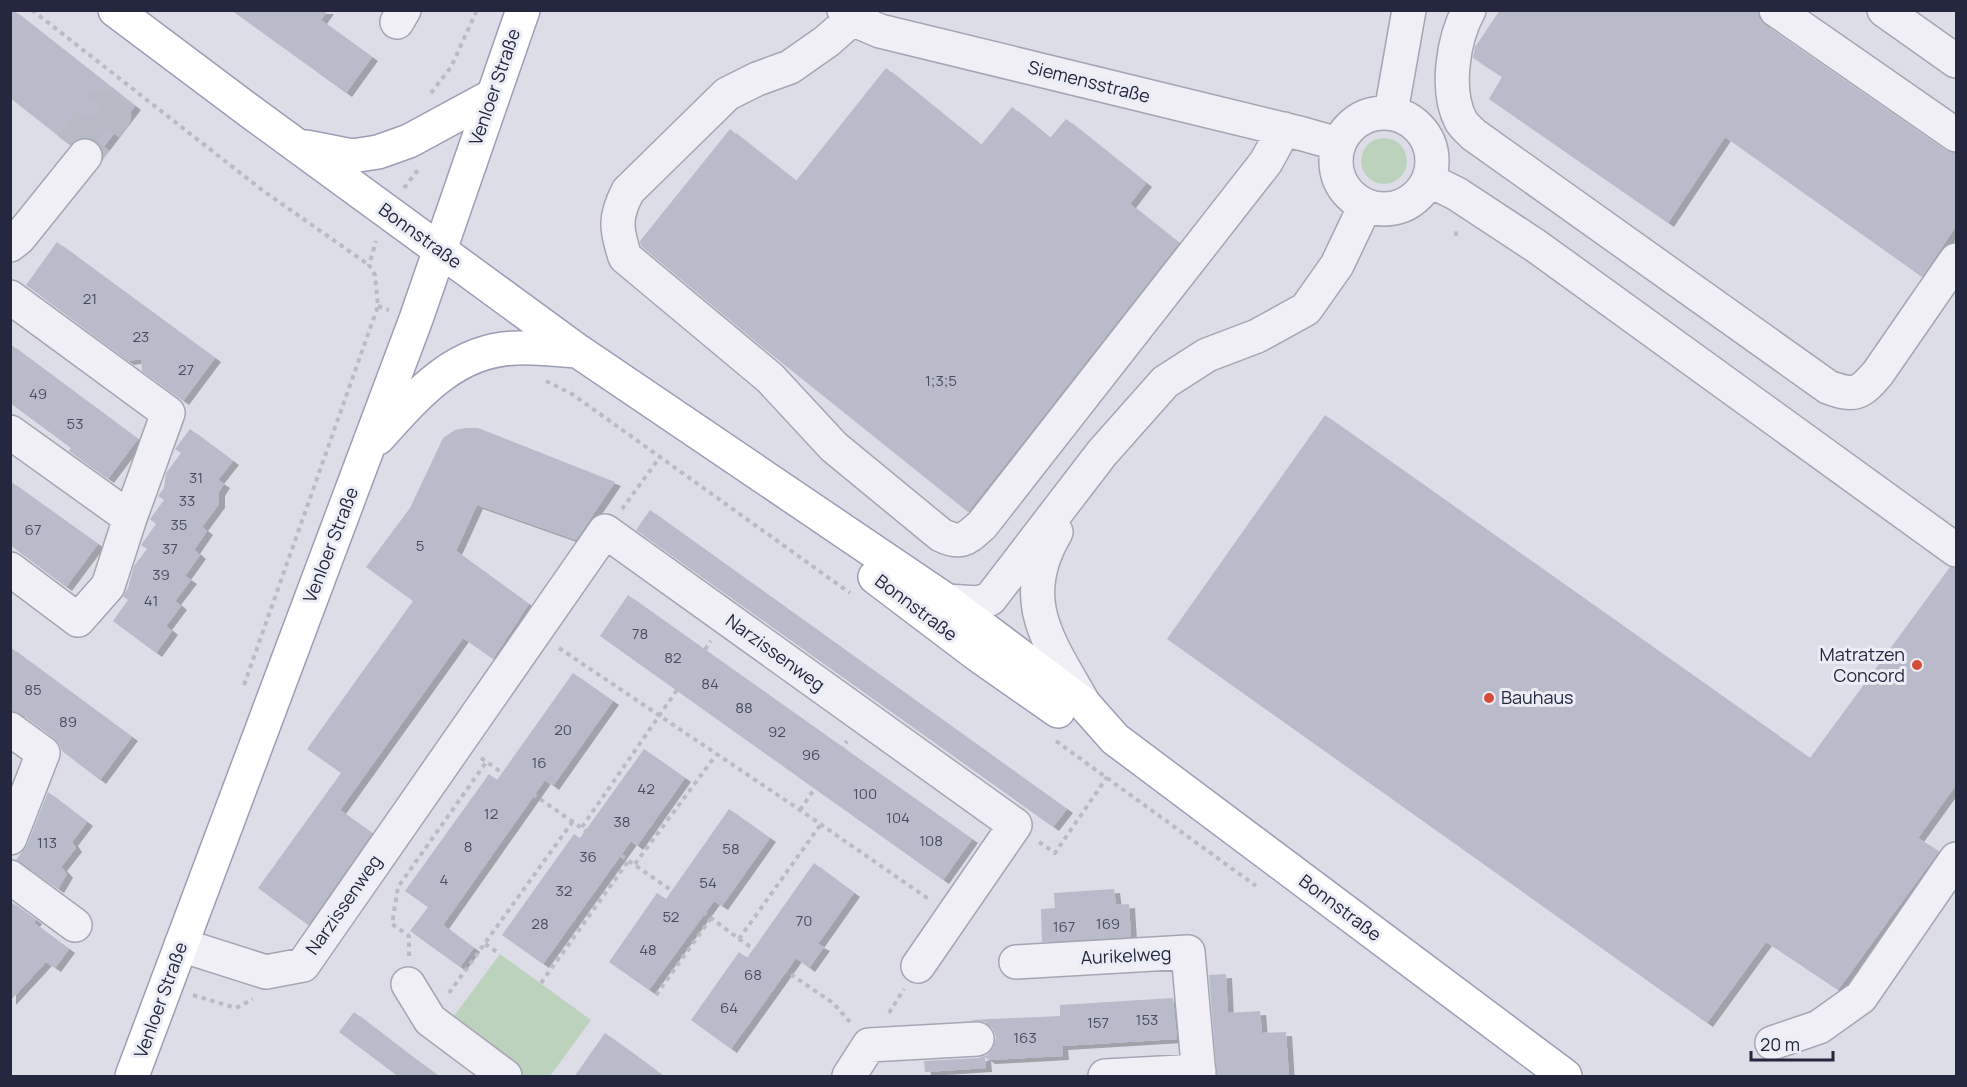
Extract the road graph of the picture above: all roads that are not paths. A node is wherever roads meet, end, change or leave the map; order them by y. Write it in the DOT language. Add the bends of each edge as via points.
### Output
graph roads {
  1 [pos="115,10"];
  2 [pos="523,10"];
  3 [pos="1409,10"];
  4 [pos="1469,10"];
  5 [pos="1776,10"];
  6 [pos="1884,10"];
  7 [pos="848,15"];
  8 [pos="1956,61"];
  9 [pos="492,96"];
  10 [pos="1391,112"];
  11 [pos="1284,129"];
  12 [pos="1956,135"];
  13 [pos="1338,144"];
  14 [pos="296,145"];
  15 [pos="1429,180"];
  16 [pos="1365,206"];
  17 [pos="10,226"];
  18 [pos="10,244"];
  19 [pos="440,250"];
  20 [pos="1956,260"];
  21 [pos="10,297"];
  22 [pos="578,351"];
  23 [pos="10,432"];
  24 [pos="366,451"];
  25 [pos="1102,453"];
  26 [pos="730,455"];
  27 [pos="130,518"];
  28 [pos="1956,550"];
  29 [pos="10,569"];
  30 [pos="947,601"];
  31 [pos="1084,704"];
  32 [pos="10,729"];
  33 [pos="1116,740"];
  34 [pos="10,838"];
  35 [pos="1956,859"];
  36 [pos="10,877"];
  37 [pos="75,925"];
  38 [pos="181,945"];
  39 [pos="1016,962"];
  40 [pos="918,966"];
  41 [pos="408,984"];
  42 [pos="977,1039"];
  43 [pos="1772,1043"];
  44 [pos="1199,1074"];
  45 [pos="1124,1076"];
  46 [pos="132,1077"];
  47 [pos="505,1077"];
  48 [pos="849,1077"];
  49 [pos="1565,1077"];
  1 -- 14 [label="main road, Bonnstraße"];
  2 -- 9 [label="main road, Venloer Straße"];
  3 -- 10 [label="street"];
  4 -- 20 [label="street" via="1455,48 1454,100 1462,122 1474,135 1828,387 1844,393 1857,393 1865,388"];
  5 -- 12 [label="street"];
  6 -- 8 [label="street"];
  7 -- 11 [label="street, Siemensstraße" via="880,31"];
  7 -- 11 [label="street" via="827,41 790,67 727,94 628,191 619,210 618,236 625,257 770,378 834,447 941,535 954,541 966,539 982,525 1259,171"];
  9 -- 14 [label="main road" via="409,141 378,152 352,156"];
  9 -- 19 [label="main road, Venloer Straße"];
  10 -- 13 [label="street" via="1372,113 1352,123"];
  10 -- 15 [label="street" via="1417,124 1427,138 1433,158"];
  11 -- 13 [label="street, Siemensstraße"];
  13 -- 16 [label="street" via="1335,166 1340,182"];
  14 -- 19 [label="main road, Bonnstraße"];
  15 -- 16 [label="street" via="1418,196 1406,204 1390,209"];
  15 -- 28 [label="street" via="1536,246"];
  16 -- 25 [label="street" via="1337,266 1306,309 1257,336 1207,355 1165,382"];
  17 -- 18 [label="street" via="78,151 19,238"];
  19 -- 22 [label="main road, Bonnstraße"];
  19 -- 24 [label="main road, Venloer Straße"];
  21 -- 27 [label="street" via="168,413"];
  22 -- 24 [label="main road" via="495,350 459,363 412,400"];
  22 -- 26 [label="main road, Bonnstraße"];
  23 -- 27 [label="street"];
  24 -- 38 [label="main road, Venloer Straße"];
  25 -- 30 [label="street" via="990,599 978,603"];
  25 -- 31 [label="street" via="1046,548 1036,588 1046,636"];
  26 -- 30 [label="main road, Bonnstraße"];
  26 -- 33 [label="main road, Bonnstraße" via="830,543 978,655 1085,729"];
  27 -- 29 [label="street" via="108,585 78,620"];
  30 -- 31 [label="main road, Bonnstraße"];
  31 -- 33 [label="main road, Bonnstraße"];
  32 -- 34 [label="street" via="43,753"];
  33 -- 49 [label="main road, Bonnstraße"];
  35 -- 43 [label="street" via="1861,997 1819,1027"];
  36 -- 37 [label="street"];
  38 -- 40 [label="street, Narzissenweg" via="266,972 303,965 605,531 1015,825"];
  38 -- 46 [label="main road, Venloer Straße"];
  39 -- 44 [label="street, Aurikelweg" via="1188,952"];
  41 -- 47 [label="street" via="430,1020"];
  42 -- 48 [label="street" via="869,1045"];
  44 -- 45 [label="street, Aurikelweg"];
}
